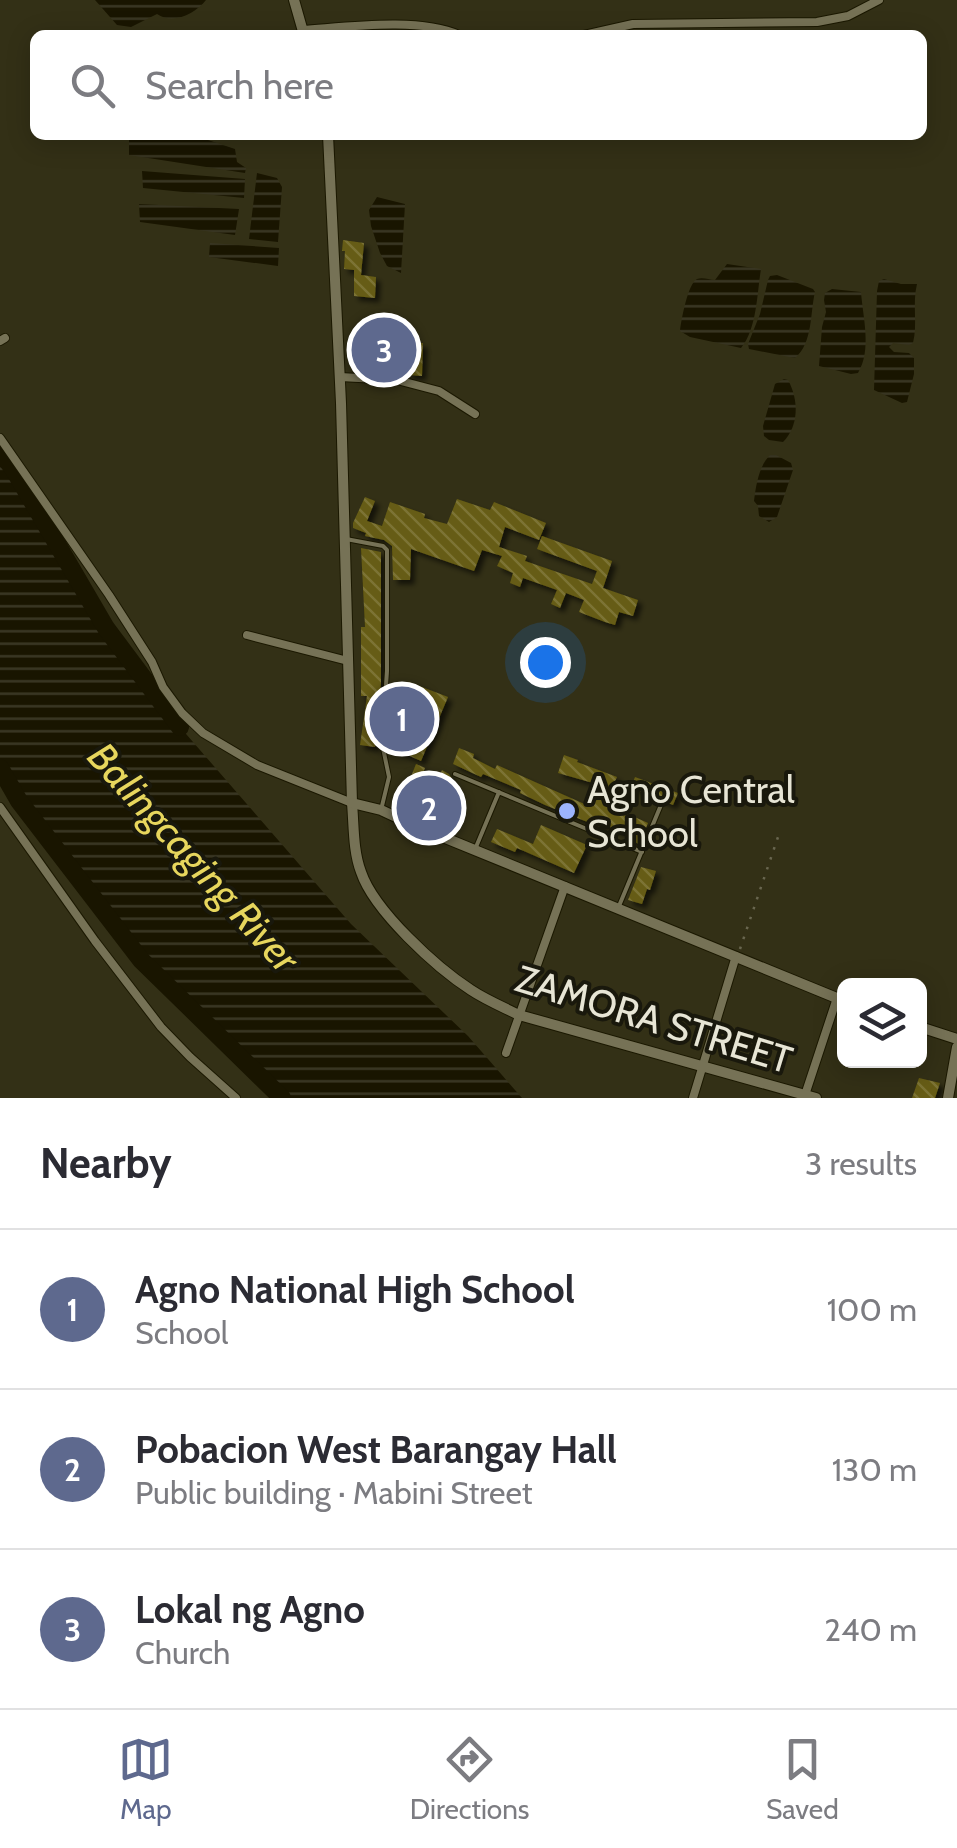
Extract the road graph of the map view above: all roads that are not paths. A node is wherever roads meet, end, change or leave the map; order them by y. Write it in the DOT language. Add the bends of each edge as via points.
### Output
graph roads {
  1 [pos="294,0"];
  2 [pos="879,0"];
  3 [pos="303,30"];
  4 [pos="330,30"];
  5 [pos="448,30"];
  6 [pos="607,30"];
  7 [pos="328,140"];
  8 [pos="340,377"];
  9 [pos="475,414"];
  10 [pos="0,438"];
  11 [pos="345,538"];
  12 [pos="246,635"];
  13 [pos="348,661"];
  14 [pos="455,774"];
  15 [pos="498,792"];
  16 [pos="352,803"];
  17 [pos="662,805"];
  18 [pos="0,806"];
  19 [pos="381,810"];
  20 [pos="475,850"];
  21 [pos="642,852"];
  22 [pos="565,886"];
  23 [pos="618,908"];
  24 [pos="737,956"];
  25 [pos="837,998"];
  26 [pos="837,1012"];
  27 [pos="520,1014"];
  28 [pos="927,1029"];
  29 [pos="957,1039"];
  30 [pos="957,1047"];
  31 [pos="506,1053"];
  32 [pos="701,1067"];
  33 [pos="808,1097"];
  34 [pos="236,1098"];
  35 [pos="693,1098"];
  36 [pos="948,1098"];
  1 -- 3 [label="street"];
  2 -- 6 [label="street" via="817,22"];
  4 -- 5 [label="street"];
  7 -- 8 [label="street, ZAMORA STREET"];
  8 -- 9 [label="street" via="439,390"];
  8 -- 11 [label="street, ZAMORA STREET"];
  10 -- 16 [label="street" via="182,713 244,758"];
  11 -- 13 [label="street, ZAMORA STREET"];
  11 -- 19 [label="lane" via="387,550 382,743 390,777"];
  12 -- 13 [label="street"];
  13 -- 16 [label="street, ZAMORA STREET"];
  14 -- 15 [label="lane"];
  15 -- 20 [label="lane"];
  15 -- 21 [label="lane"];
  16 -- 19 [label="street"];
  16 -- 27 [label="street, ZAMORA STREET" via="360,872 378,903 452,976"];
  17 -- 21 [label="lane"];
  18 -- 34 [label="street" via="149,1012"];
  19 -- 20 [label="street"];
  20 -- 22 [label="street"];
  21 -- 23 [label="lane"];
  22 -- 23 [label="street"];
  22 -- 27 [label="street"];
  23 -- 24 [label="street"];
  24 -- 25 [label="street"];
  24 -- 32 [label="street"];
  26 -- 33 [label="street"];
  27 -- 31 [label="street"];
  27 -- 32 [label="street, ZAMORA STREET"];
  28 -- 29 [label="street"];
  30 -- 36 [label="street"];
  32 -- 33 [label="street, ZAMORA STREET"];
  32 -- 35 [label="street"];
}
